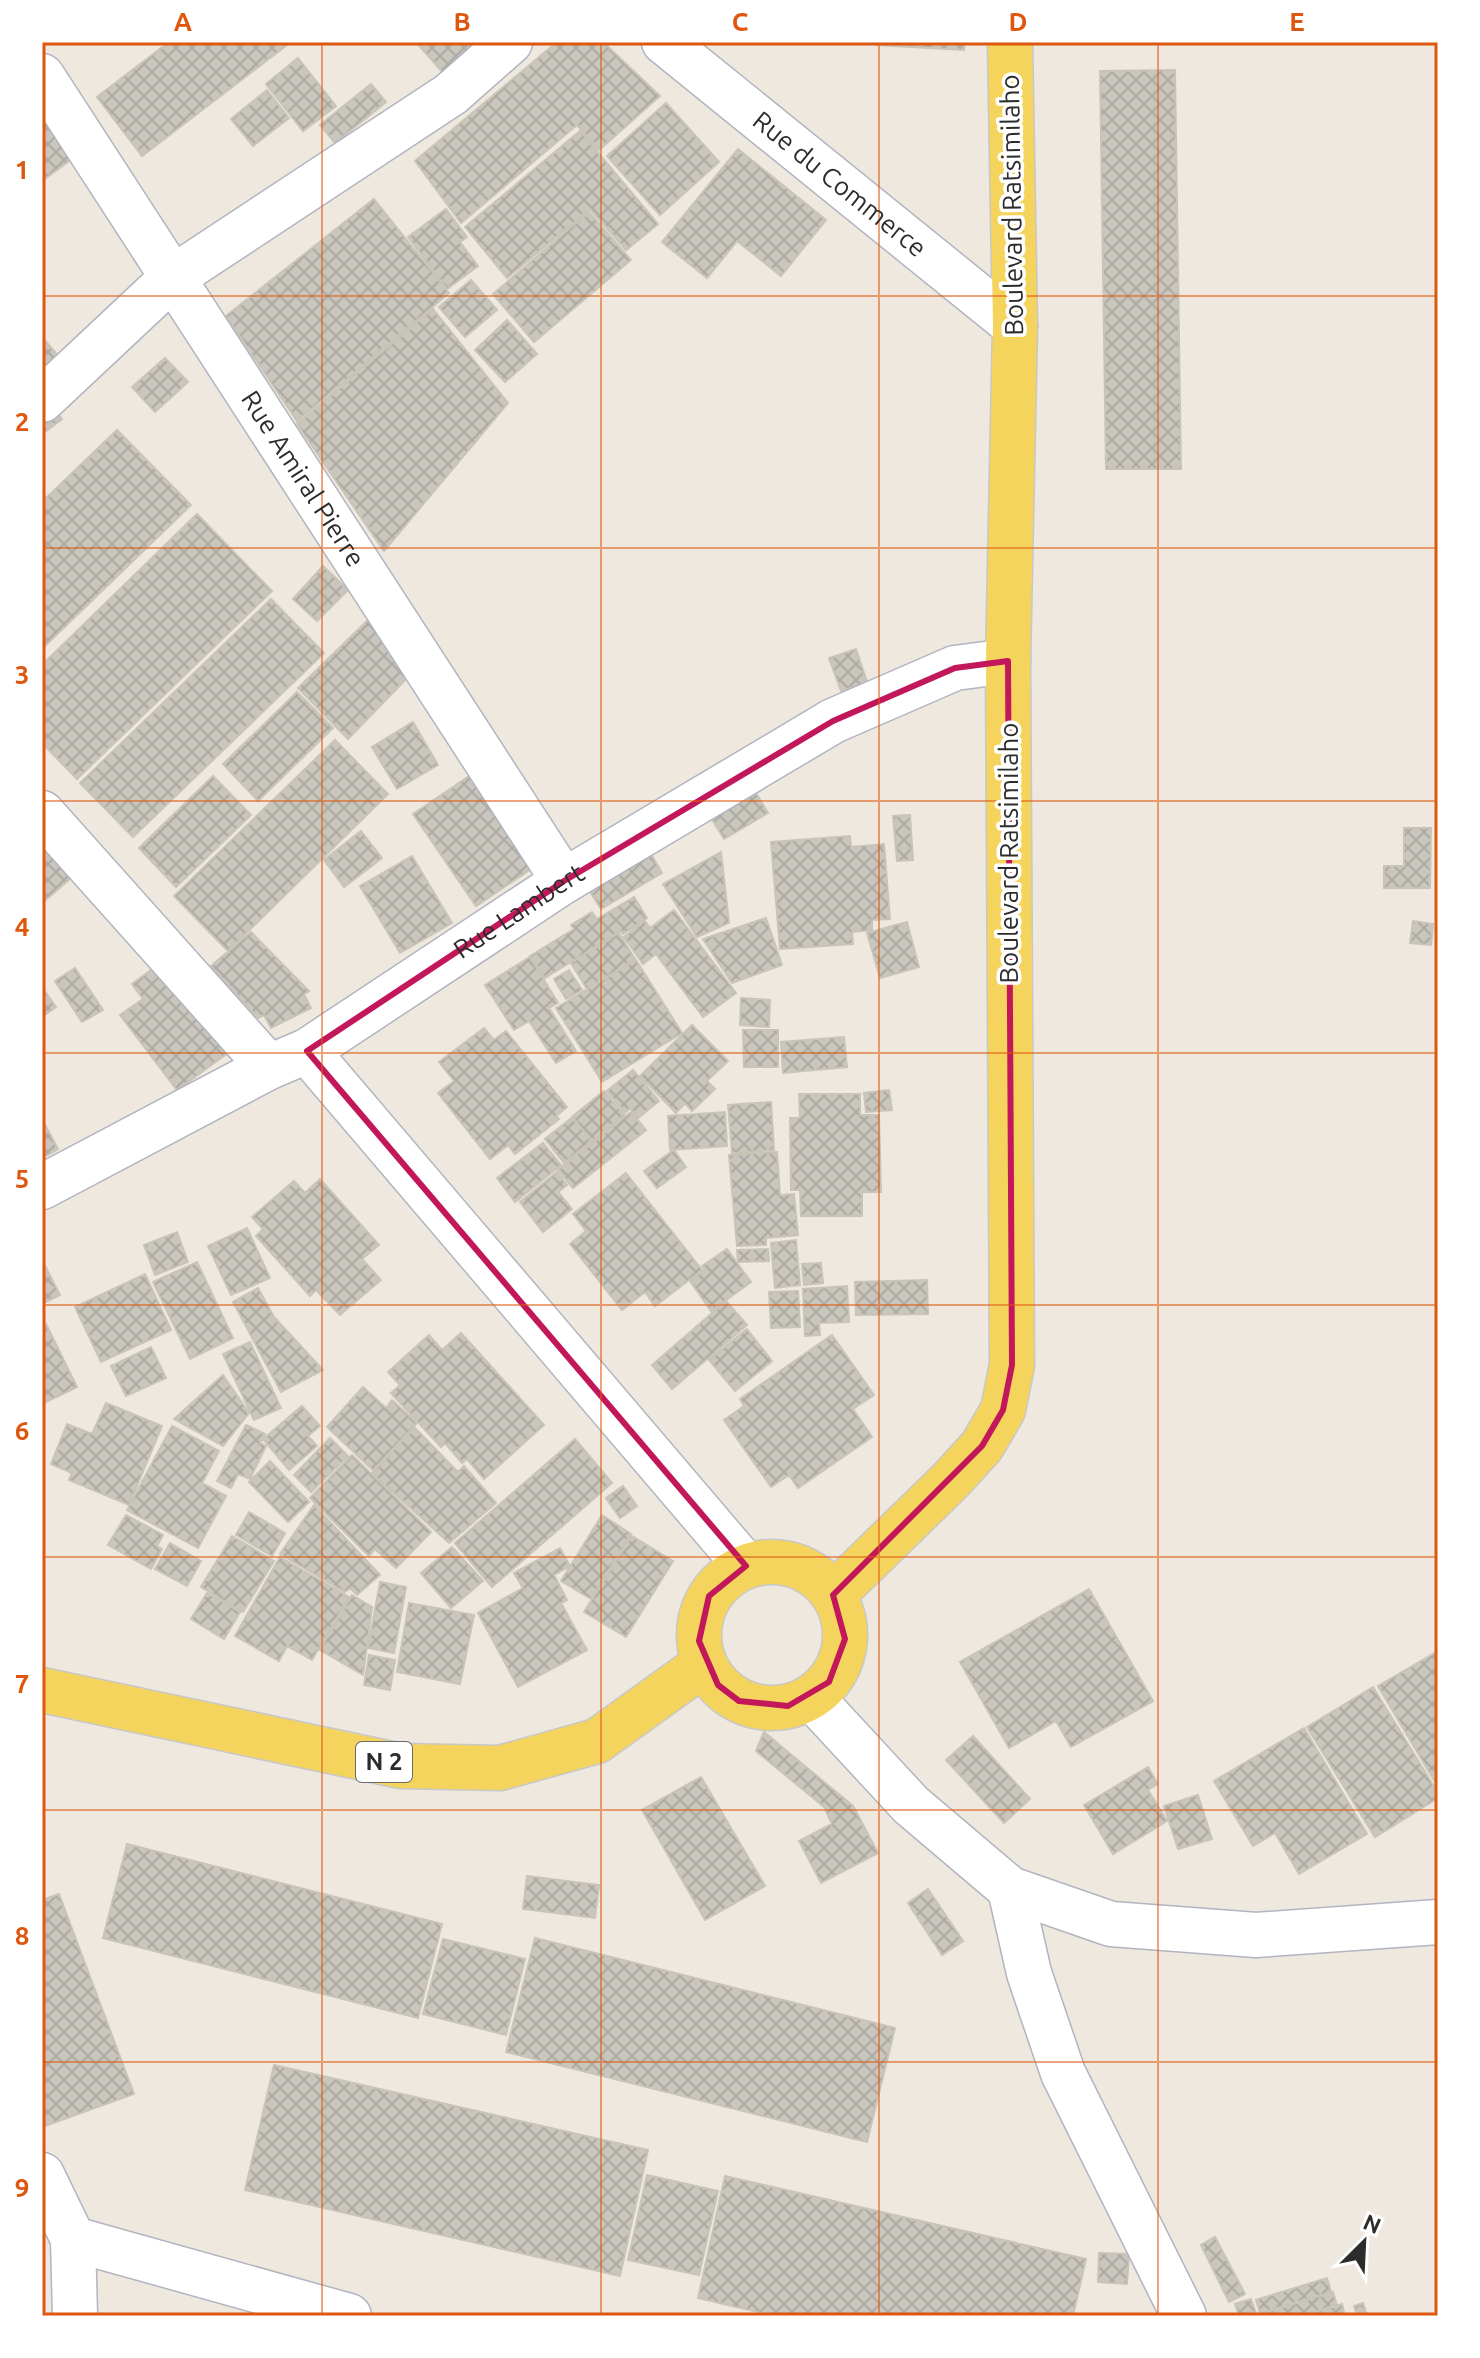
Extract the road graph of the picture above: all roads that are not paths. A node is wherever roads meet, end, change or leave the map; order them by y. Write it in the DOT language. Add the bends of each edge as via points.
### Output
graph roads {
  1 [pos="510,42"];
  2 [pos="664,42"];
  3 [pos="1010,42"];
  4 [pos="42,76"];
  5 [pos="172,278"];
  6 [pos="1015,326"];
  7 [pos="42,400"];
  8 [pos="1008,661"];
  9 [pos="42,813"];
  10 [pos="564,881"];
  11 [pos="288,1059"];
  12 [pos="42,1187"];
  13 [pos="746,1566"];
  14 [pos="833,1595"];
  15 [pos="704,1664"];
  16 [pos="42,1690"];
  17 [pos="811,1697"];
  18 [pos="1010,1889"];
  19 [pos="1438,1922"];
  20 [pos="42,2175"];
  21 [pos="73,2239"];
  22 [pos="75,2316"];
  23 [pos="349,2316"];
  24 [pos="1184,2316"];
  1 -- 5 [label="street" via="451,94"];
  2 -- 6 [label="street, Rue du Commerce"];
  3 -- 6 [label="main road, Boulevard Ratsimilaho"];
  4 -- 5 [label="street, Rue Amiral Pierre"];
  5 -- 7 [label="street"];
  5 -- 10 [label="street, Rue Amiral Pierre"];
  6 -- 8 [label="main road, Boulevard Ratsimilaho"];
  8 -- 10 [label="street, Rue Lambert" via="955,668 833,721"];
  8 -- 14 [label="main road, Boulevard Ratsimilaho" via="1012,1365 1003,1410 982,1446"];
  9 -- 11 [label="street"];
  10 -- 11 [label="street, Rue Lambert"];
  11 -- 12 [label="street, Rue Lambert"];
  11 -- 13 [label="street"];
  13 -- 14 [label="main road" via="794,1566 816,1577"];
  13 -- 15 [label="main road" via="709,1596 700,1617"];
  14 -- 17 [label="main road" via="843,1616 841,1662"];
  15 -- 16 [label="main road, N 2" via="597,1741 500,1768 401,1766"];
  15 -- 17 [label="main road" via="718,1685 739,1701 763,1708"];
  17 -- 18 [label="street" via="911,1805"];
  18 -- 19 [label="street" via="1111,1924 1256,1935"];
  18 -- 24 [label="street" via="1029,1973 1063,2073"];
  20 -- 21 [label="street"];
  21 -- 22 [label="street"];
  21 -- 23 [label="street"];
}
